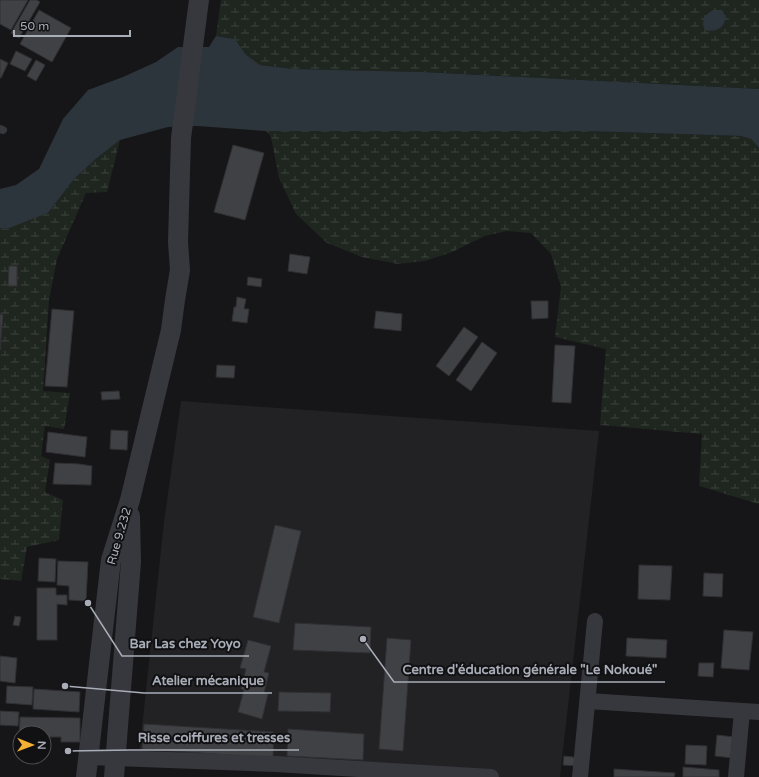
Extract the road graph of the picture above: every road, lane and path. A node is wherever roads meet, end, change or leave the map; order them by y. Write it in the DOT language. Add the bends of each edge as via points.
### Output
graph roads {
  1 [pos="199,0"];
  2 [pos="130,500"];
  3 [pos="595,621"];
  4 [pos="588,701"];
  5 [pos="742,711"];
  6 [pos="759,712"];
  7 [pos="88,757"];
  8 [pos="114,768"];
  9 [pos="274,770"];
  10 [pos="424,775"];
  11 [pos="86,777"];
  12 [pos="491,777"];
  13 [pos="580,777"];
  14 [pos="736,777"];
  1 -- 2 [label="street" via="180,138 180,270 170,330"];
  2 -- 7 [label="street, Rue 9.232" via="111,560"];
  2 -- 8 [label="street, Rue 9.232" via="131,562"];
  3 -- 4 [label="street"];
  4 -- 5 [label="street"];
  4 -- 13 [label="street"];
  5 -- 6 [label="street"];
  5 -- 14 [label="street"];
  7 -- 8 [label="street"];
  7 -- 11 [label="street, Rue 9.232"];
  8 -- 9 [label="street"];
  9 -- 10 [label="street"];
  10 -- 12 [label="street"];
}
